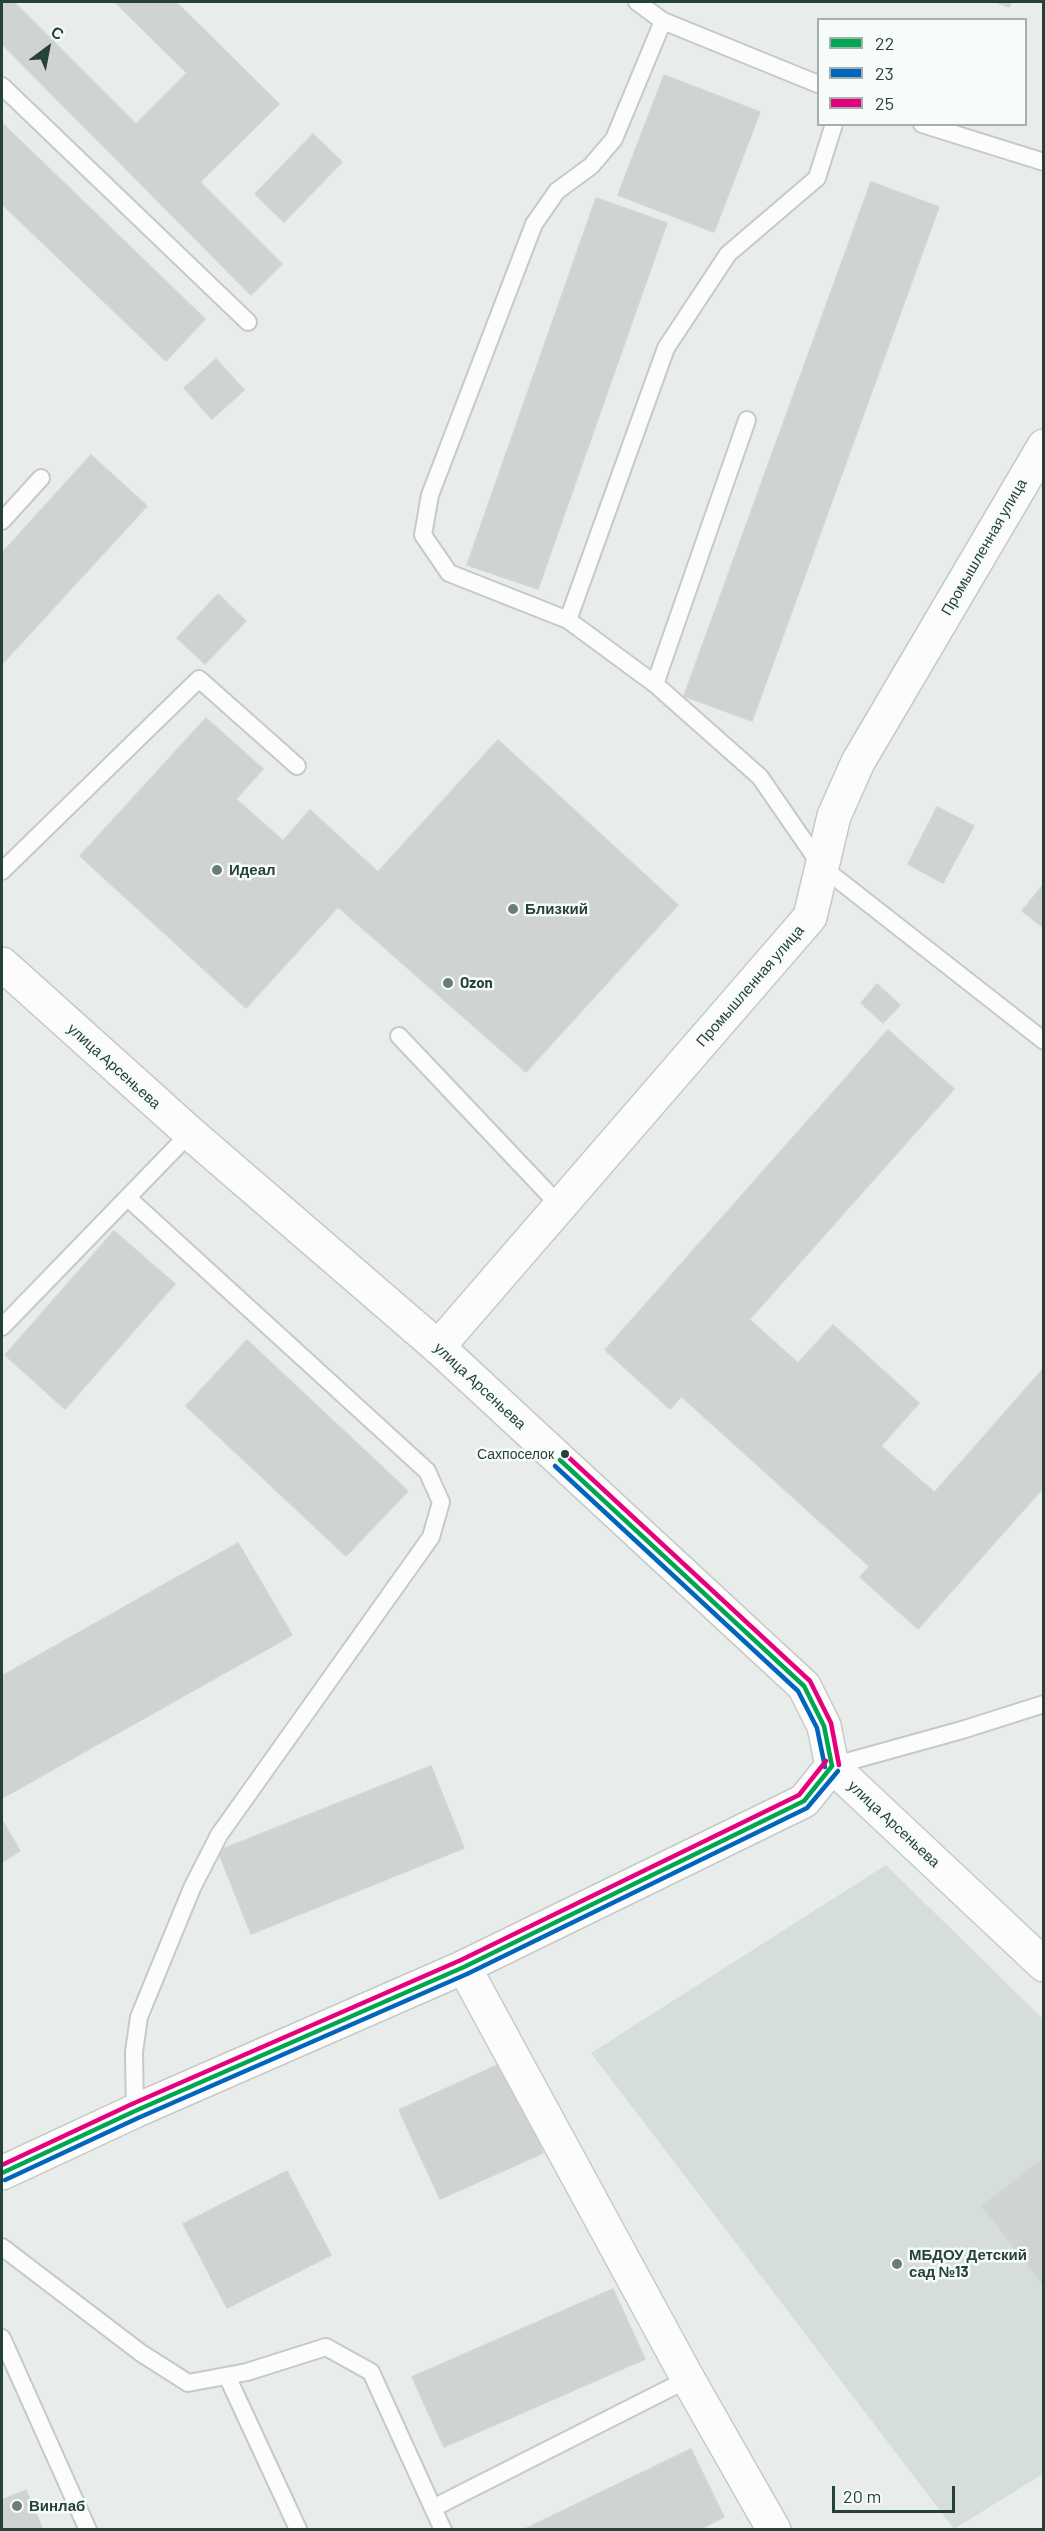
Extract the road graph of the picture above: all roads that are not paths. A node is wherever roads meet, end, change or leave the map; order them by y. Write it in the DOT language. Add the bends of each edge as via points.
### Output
graph roads {
  1 [pos="637,2"];
  2 [pos="663,21"];
  3 [pos="817,83"];
  4 [pos="2,86"];
  5 [pos="833,126"];
  6 [pos="928,126"];
  7 [pos="1044,162"];
  8 [pos="248,322"];
  9 [pos="747,420"];
  10 [pos="1044,446"];
  11 [pos="41,478"];
  12 [pos="2,521"];
  13 [pos="568,620"];
  14 [pos="655,684"];
  15 [pos="297,766"];
  16 [pos="822,867"];
  17 [pos="2,871"];
  18 [pos="2,964"];
  19 [pos="399,1036"];
  20 [pos="1044,1041"];
  21 [pos="190,1133"];
  22 [pos="128,1198"];
  23 [pos="560,1206"];
  24 [pos="2,1327"];
  25 [pos="438,1347"];
  26 [pos="1044,1704"];
  27 [pos="832,1766"];
  28 [pos="1044,1965"];
  29 [pos="464,1967"];
  30 [pos="135,2111"];
  31 [pos="2,2173"];
  32 [pos="2,2247"];
  33 [pos="2,2338"];
  34 [pos="227,2376"];
  35 [pos="688,2379"];
  36 [pos="433,2508"];
  37 [pos="88,2529"];
  38 [pos="298,2529"];
  39 [pos="443,2529"];
  40 [pos="774,2529"];
  1 -- 2 [label="lane"];
  2 -- 3 [label="lane"];
  2 -- 13 [label="lane" via="614,139 591,166 556,191 534,224 430,495 423,535 449,573"];
  4 -- 8 [label="lane"];
  5 -- 13 [label="lane" via="817,178 728,254 666,348"];
  6 -- 7 [label="lane"];
  9 -- 14 [label="lane"];
  10 -- 16 [label="street, Промышленная улица" via="858,762 834,816"];
  11 -- 12 [label="lane"];
  13 -- 14 [label="lane"];
  14 -- 16 [label="lane" via="760,777"];
  15 -- 17 [label="lane" via="199,679"];
  16 -- 20 [label="lane"];
  16 -- 23 [label="street, Промышленная улица" via="810,917"];
  18 -- 21 [label="street, улица Арсеньева"];
  19 -- 23 [label="lane"];
  21 -- 22 [label="lane"];
  21 -- 25 [label="street, улица Арсеньева"];
  22 -- 24 [label="lane"];
  22 -- 30 [label="lane" via="427,1471 441,1502 432,1537 219,1835 192,1888 139,2018 134,2052"];
  23 -- 25 [label="street, Промышленная улица"];
  25 -- 27 [label="street, улица Арсеньева" via="804,1686 824,1726"];
  26 -- 27 [label="lane"];
  27 -- 28 [label="street, улица Арсеньева"];
  27 -- 29 [label="street" via="804,1801"];
  29 -- 30 [label="street"];
  29 -- 35 [label="street"];
  30 -- 31 [label="street"];
  32 -- 34 [label="lane" via="141,2353 188,2383"];
  33 -- 37 [label="lane"];
  34 -- 36 [label="lane" via="326,2347 370,2372"];
  34 -- 38 [label="lane"];
  35 -- 36 [label="lane"];
  35 -- 40 [label="street"];
  36 -- 39 [label="lane"];
}
